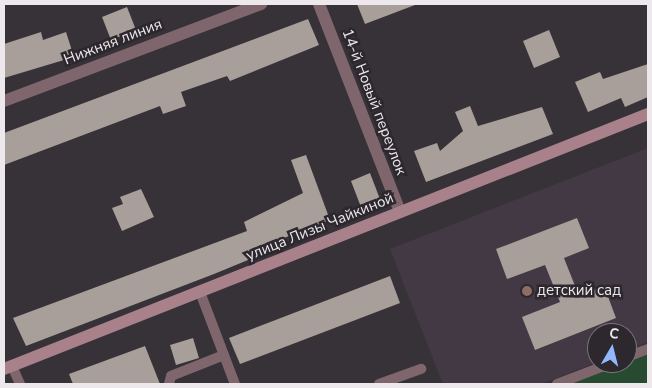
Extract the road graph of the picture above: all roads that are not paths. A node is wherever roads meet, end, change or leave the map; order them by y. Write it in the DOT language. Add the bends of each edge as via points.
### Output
graph roads {
  1 [pos="261,4"];
  2 [pos="319,4"];
  3 [pos="4,101"];
  4 [pos="648,114"];
  5 [pos="400,212"];
  6 [pos="200,292"];
  7 [pos="224,355"];
  8 [pos="8,367"];
  9 [pos="421,369"];
  10 [pos="587,373"];
  11 [pos="20,384"];
  12 [pos="169,384"];
  13 [pos="234,384"];
  14 [pos="379,384"];
  15 [pos="557,384"];
  1 -- 3 [label="street, Нижняя линия"];
  2 -- 5 [label="street, 14-й Новый переулок"];
  4 -- 5 [label="main road, улица Лизы Чайкиной"];
  5 -- 6 [label="main road, улица Лизы Чайкиной"];
  6 -- 7 [label="lane"];
  6 -- 8 [label="main road, улица Лизы Чайкиной"];
  7 -- 12 [label="lane" via="171,376"];
  7 -- 13 [label="lane"];
  8 -- 11 [label="lane"];
  9 -- 14 [label="lane"];
  10 -- 15 [label="lane"];
}
